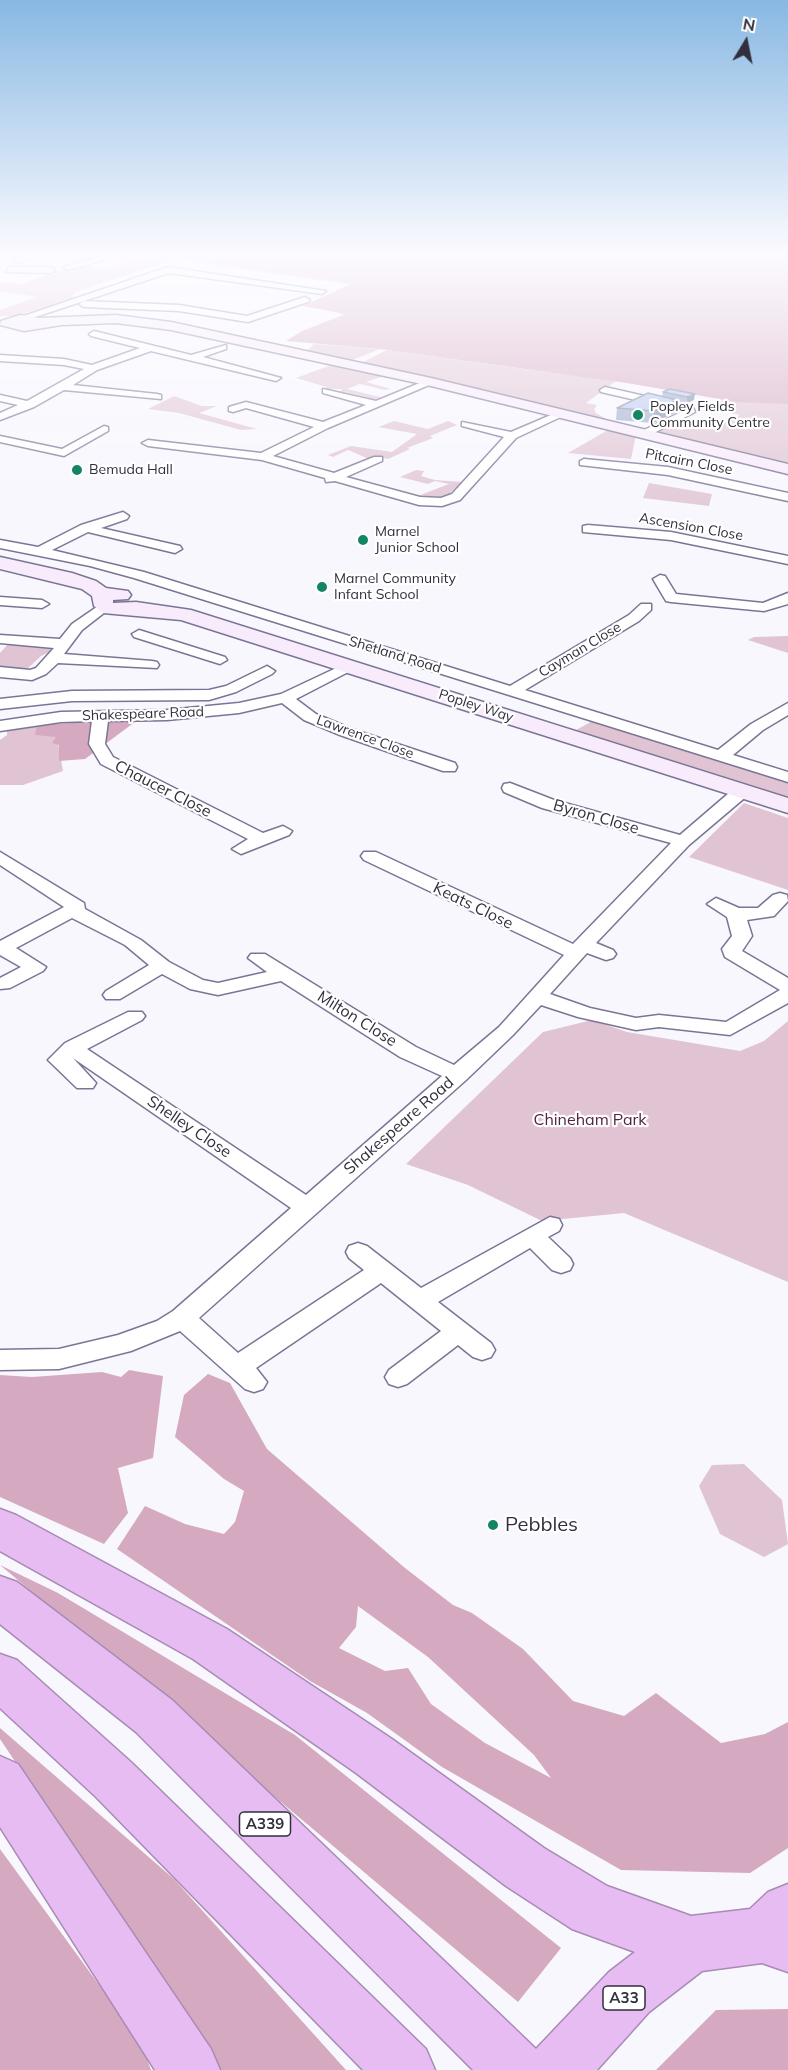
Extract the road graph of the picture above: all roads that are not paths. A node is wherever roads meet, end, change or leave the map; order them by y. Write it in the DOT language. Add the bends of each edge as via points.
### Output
graph roads {
  1 [pos="145,350"];
  2 [pos="150,350"];
  3 [pos="215,350"];
  4 [pos="278,350"];
  5 [pos="0,358"];
  6 [pos="191,358"];
  7 [pos="93,368"];
  8 [pos="276,378"];
  9 [pos="431,382"];
  10 [pos="63,387"];
  11 [pos="605,390"];
  12 [pos="332,391"];
  13 [pos="4,393"];
  14 [pos="158,397"];
  15 [pos="29,400"];
  16 [pos="376,404"];
  17 [pos="233,409"];
  18 [pos="562,414"];
  19 [pos="0,417"];
  20 [pos="466,424"];
  21 [pos="324,426"];
  22 [pos="104,429"];
  23 [pos="644,434"];
  24 [pos="512,436"];
  25 [pos="0,439"];
  26 [pos="148,443"];
  27 [pos="263,457"];
  28 [pos="378,459"];
  29 [pos="583,462"];
  30 [pos="788,469"];
  31 [pos="331,479"];
  32 [pos="788,497"];
  33 [pos="123,516"];
  34 [pos="86,528"];
  35 [pos="588,529"];
  36 [pos="0,544"];
  37 [pos="175,549"];
  38 [pos="41,551"];
  39 [pos="788,560"];
  40 [pos="0,563"];
  41 [pos="660,579"];
  42 [pos="788,597"];
  43 [pos="0,601"];
  44 [pos="119,602"];
  45 [pos="42,604"];
  46 [pos="650,606"];
  47 [pos="138,634"];
  48 [pos="0,639"];
  49 [pos="65,644"];
  50 [pos="176,647"];
  51 [pos="55,658"];
  52 [pos="220,660"];
  53 [pos="152,665"];
  54 [pos="349,666"];
  55 [pos="267,671"];
  56 [pos="0,672"];
  57 [pos="32,675"];
  58 [pos="512,691"];
  59 [pos="134,694"];
  60 [pos="38,698"];
  61 [pos="285,698"];
  62 [pos="0,704"];
  63 [pos="788,708"];
  64 [pos="101,716"];
  65 [pos="0,726"];
  66 [pos="721,756"];
  67 [pos="449,767"];
  68 [pos="788,777"];
  69 [pos="510,788"];
  70 [pos="742,791"];
  71 [pos="788,806"];
  72 [pos="283,831"];
  73 [pos="263,840"];
  74 [pos="683,841"];
  75 [pos="241,849"];
  76 [pos="371,855"];
  77 [pos="0,857"];
  78 [pos="780,899"];
  79 [pos="716,904"];
  80 [pos="72,910"];
  81 [pos="736,914"];
  82 [pos="1,948"];
  83 [pos="580,949"];
  84 [pos="608,952"];
  85 [pos="257,959"];
  86 [pos="162,966"];
  87 [pos="285,975"];
  88 [pos="3,984"];
  89 [pos="788,986"];
  90 [pos="788,994"];
  91 [pos="113,995"];
  92 [pos="538,997"];
  93 [pos="135,1016"];
  94 [pos="72,1048"];
  95 [pos="458,1075"];
  96 [pos="85,1083"];
  97 [pos="305,1206"];
  98 [pos="358,1252"];
  99 [pos="561,1264"];
  100 [pos="383,1270"];
  101 [pos="420,1300"];
  102 [pos="182,1318"];
  103 [pos="458,1332"];
  104 [pos="482,1350"];
  105 [pos="0,1360"];
  106 [pos="398,1377"];
  107 [pos="0,1528"];
  108 [pos="0,1596"];
  109 [pos="0,1676"];
  110 [pos="0,1781"];
  111 [pos="779,1930"];
  112 [pos="691,1944"];
  113 [pos="546,2067"];
  114 [pos="190,2070"];
  115 [pos="405,2070"];
  1 -- 7 [label="street"];
  2 -- 6 [label="street"];
  3 -- 6 [label="street"];
  4 -- 9 [label="street"];
  5 -- 7 [label="street"];
  6 -- 8 [label="street"];
  7 -- 10 [label="street"];
  9 -- 16 [label="street"];
  9 -- 18 [label="street"];
  10 -- 14 [label="street"];
  10 -- 15 [label="street"];
  11 -- 23 [label="street" via="689,409"];
  12 -- 16 [label="street"];
  13 -- 15 [label="street"];
  15 -- 19 [label="street"];
  16 -- 21 [label="street"];
  17 -- 21 [label="street" via="246,405"];
  18 -- 23 [label="street"];
  18 -- 24 [label="street"];
  20 -- 24 [label="street"];
  21 -- 27 [label="street"];
  22 -- 25 [label="street" via="63,453"];
  23 -- 30 [label="street"];
  24 -- 31 [label="street" via="456,496 446,501 419,501"];
  26 -- 27 [label="street"];
  27 -- 31 [label="street"];
  28 -- 31 [label="street"];
  29 -- 32 [label="street, Pitcairn Close" via="668,471"];
  33 -- 34 [label="street"];
  34 -- 37 [label="street"];
  34 -- 38 [label="street"];
  35 -- 39 [label="street, Ascension Close" via="666,535"];
  36 -- 38 [label="street, Shetland Road"];
  38 -- 58 [label="street, Shetland Road" via="148,578"];
  40 -- 44 [label="street, Popley Way" via="65,577"];
  41 -- 42 [label="street" via="671,598 764,607"];
  43 -- 45 [label="street"];
  44 -- 49 [label="street" via="77,627"];
  44 -- 54 [label="street, Popley Way" via="264,638"];
  46 -- 58 [label="street, Cayman Close"];
  47 -- 50 [label="street"];
  48 -- 49 [label="street"];
  49 -- 51 [label="street"];
  50 -- 52 [label="street"];
  50 -- 53 [label="street"];
  51 -- 53 [label="street"];
  51 -- 57 [label="street"];
  53 -- 59 [label="street"];
  54 -- 61 [label="street, Shakespeare Road"];
  54 -- 70 [label="street, Popley Way"];
  55 -- 59 [label="street" via="209,695"];
  56 -- 57 [label="street"];
  57 -- 60 [label="street"];
  58 -- 66 [label="street, Shetland Road"];
  59 -- 60 [label="street"];
  60 -- 62 [label="street"];
  61 -- 64 [label="street, Shakespeare Road" via="198,713"];
  61 -- 67 [label="street, Lawrence Close" via="319,721"];
  63 -- 66 [label="street"];
  64 -- 65 [label="street, Shakespeare Road"];
  64 -- 73 [label="street, Chaucer Close" via="96,744 107,760"];
  66 -- 68 [label="street, Shetland Road"];
  69 -- 74 [label="street, Byron Close" via="548,804"];
  70 -- 71 [label="street, Popley Way"];
  70 -- 74 [label="street, Shakespeare Road"];
  72 -- 73 [label="street"];
  73 -- 75 [label="street"];
  74 -- 83 [label="street, Shakespeare Road"];
  76 -- 83 [label="street, Keats Close"];
  77 -- 80 [label="street" via="77,907"];
  78 -- 81 [label="street" via="767,912"];
  79 -- 81 [label="street"];
  80 -- 82 [label="street"];
  80 -- 86 [label="street" via="130,942"];
  81 -- 89 [label="street" via="742,936 732,954"];
  82 -- 88 [label="street" via="36,967"];
  83 -- 84 [label="street, Keats Close"];
  83 -- 92 [label="street, Shakespeare Road"];
  85 -- 87 [label="street, Milton Close"];
  86 -- 87 [label="street" via="197,985 218,989"];
  86 -- 91 [label="street"];
  87 -- 95 [label="street, Milton Close" via="408,1052"];
  90 -- 92 [label="street" via="740,1024 722,1029 659,1021 636,1024"];
  92 -- 95 [label="street, Shakespeare Road"];
  93 -- 94 [label="street"];
  94 -- 96 [label="street" via="59,1060"];
  94 -- 97 [label="street, Shelley Close"];
  95 -- 97 [label="street, Shakespeare Road"];
  97 -- 102 [label="street, Shakespeare Road"];
  98 -- 100 [label="street"];
  99 -- 101 [label="street" via="541,1231"];
  100 -- 101 [label="street"];
  100 -- 102 [label="street" via="246,1375"];
  101 -- 103 [label="street"];
  102 -- 105 [label="street, Shakespeare Road" via="122,1344 59,1359"];
  103 -- 104 [label="street"];
  103 -- 106 [label="street"];
  107 -- 112 [label="highway" via="210,1644 374,1756 525,1867 592,1909"];
  108 -- 113 [label="highway, A339" via="154,1716"];
  109 -- 115 [label="highway" via="114,1780"];
  110 -- 114 [label="highway"];
  111 -- 112 [label="highway"];
  112 -- 113 [label="highway, A33" via="629,1992"];
}
